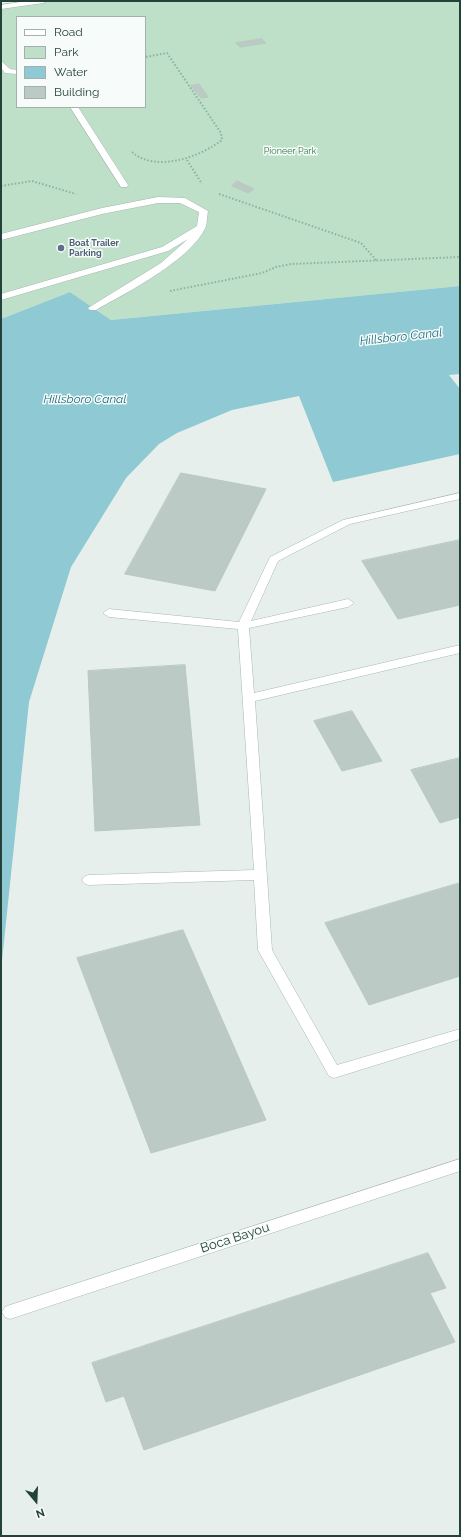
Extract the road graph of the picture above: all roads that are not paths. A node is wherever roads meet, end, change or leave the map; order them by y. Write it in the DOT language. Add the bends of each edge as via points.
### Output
graph roads {
  1 [pos="43,1"];
  2 [pos="1,7"];
  3 [pos="1,62"];
  4 [pos="4,70"];
  5 [pos="16,72"];
  6 [pos="75,108"];
  7 [pos="124,186"];
  8 [pos="201,228"];
  9 [pos="1,237"];
  10 [pos="1,297"];
  11 [pos="93,308"];
  12 [pos="460,496"];
  13 [pos="348,603"];
  14 [pos="109,613"];
  15 [pos="243,626"];
  16 [pos="460,649"];
  17 [pos="249,698"];
  18 [pos="260,876"];
  19 [pos="88,880"];
  20 [pos="460,1034"];
  21 [pos="460,1165"];
  22 [pos="10,1312"];
  1 -- 2 [label="street"];
  3 -- 4 [label="street"];
  4 -- 5 [label="street"];
  6 -- 7 [label="street"];
  8 -- 9 [label="street" via="204,212 182,200 158,200 102,211"];
  8 -- 10 [label="street" via="165,249"];
  8 -- 11 [label="street" via="189,245 172,260"];
  12 -- 15 [label="street" via="347,522 274,558"];
  13 -- 15 [label="street"];
  14 -- 15 [label="street"];
  15 -- 17 [label="street"];
  16 -- 17 [label="street"];
  17 -- 18 [label="street"];
  18 -- 19 [label="street"];
  18 -- 20 [label="street" via="265,950 334,1072"];
  21 -- 22 [label="street, Boca Bayou"];
}
